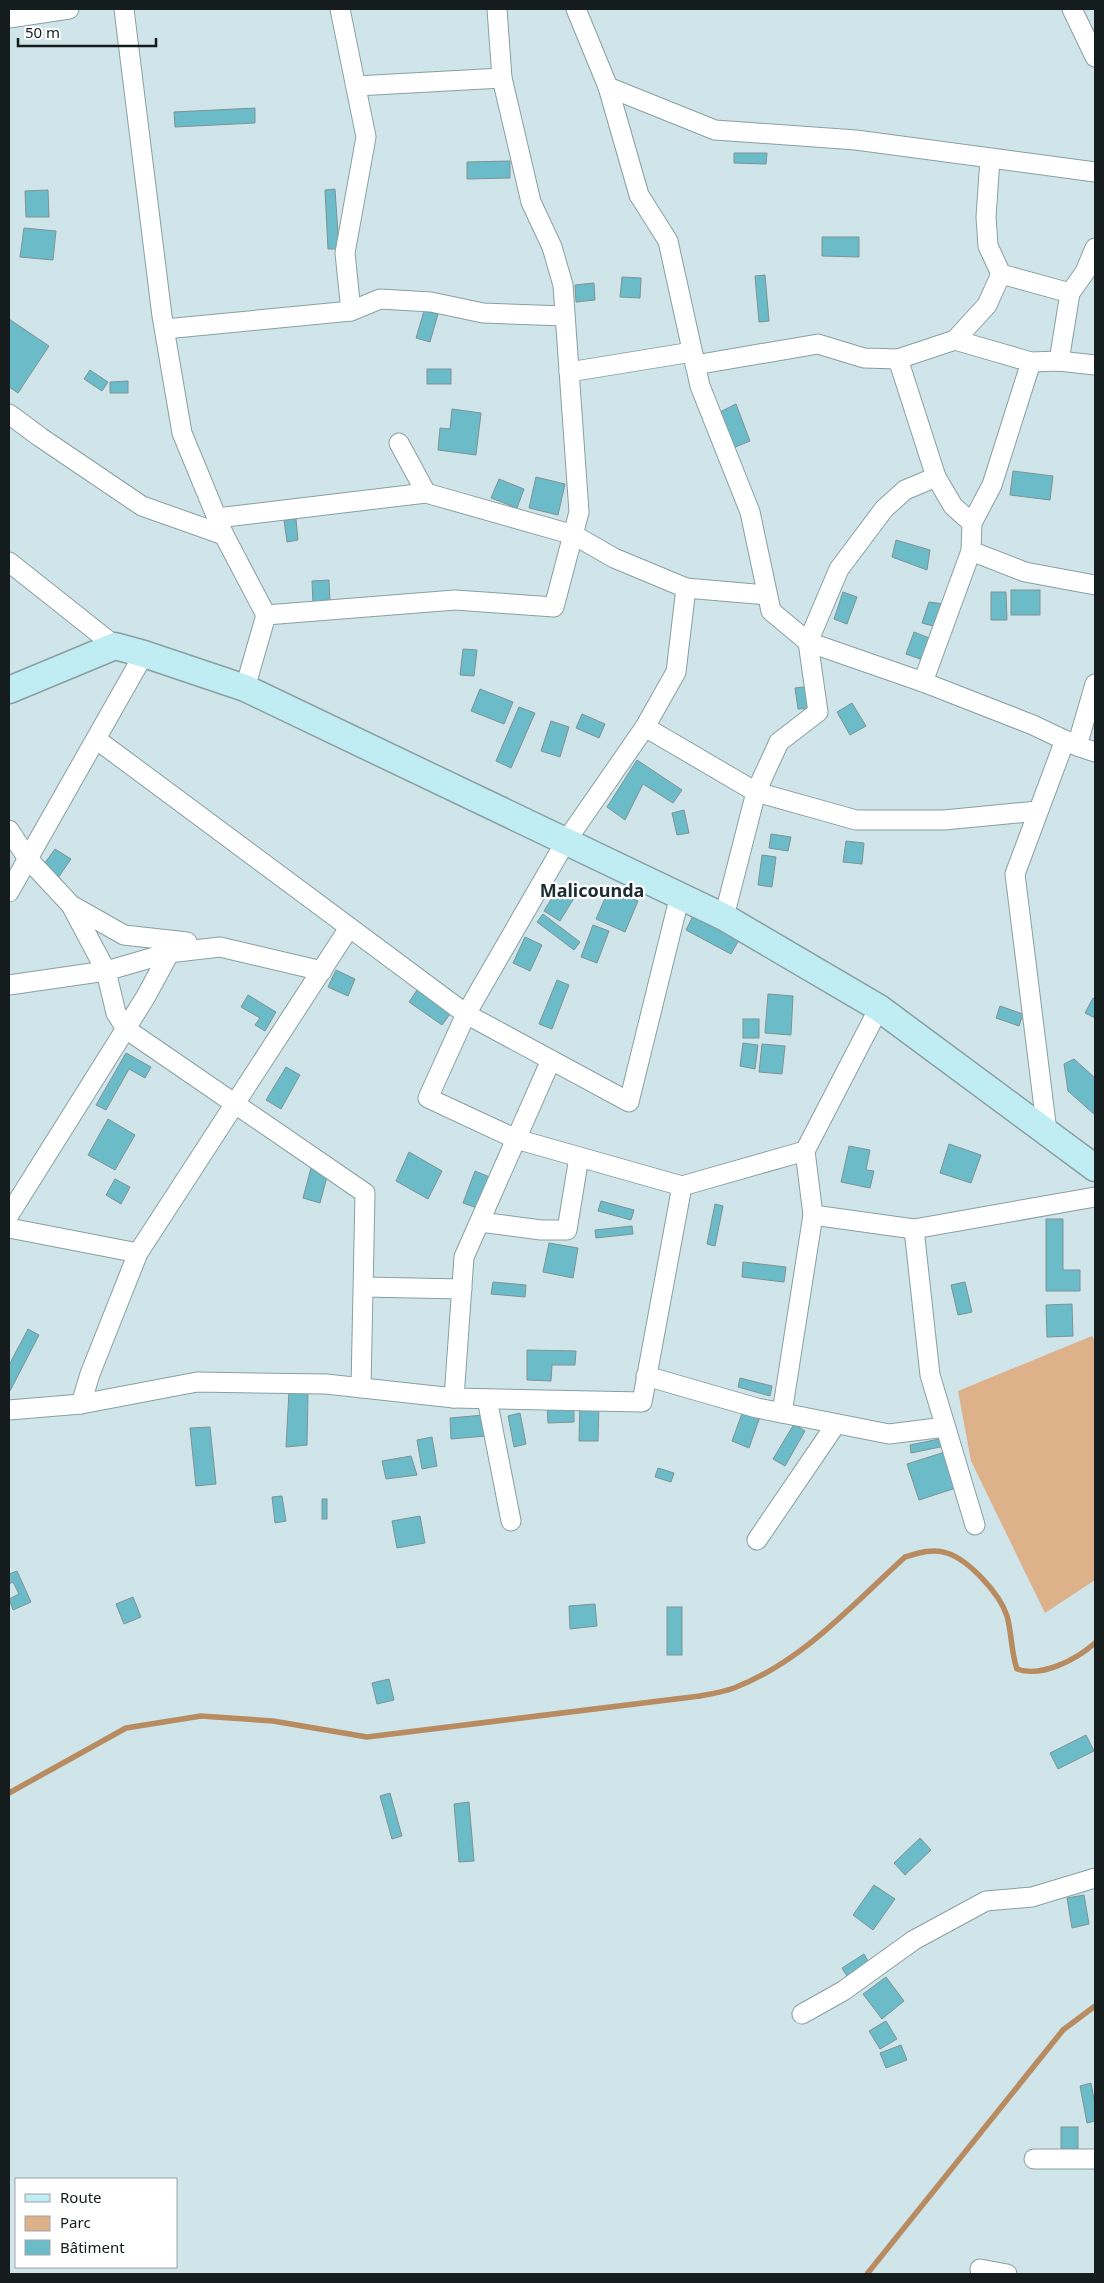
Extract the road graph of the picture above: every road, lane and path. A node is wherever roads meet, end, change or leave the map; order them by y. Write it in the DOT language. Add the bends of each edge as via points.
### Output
graph roads {
  1 [pos="69,9"];
  2 [pos="124,9"];
  3 [pos="340,9"];
  4 [pos="497,9"];
  5 [pos="576,9"];
  6 [pos="1072,9"];
  7 [pos="9,18"];
  8 [pos="1095,57"];
  9 [pos="502,78"];
  10 [pos="356,86"];
  11 [pos="608,87"];
  12 [pos="990,159"];
  13 [pos="1095,172"];
  14 [pos="1095,248"];
  15 [pos="1001,274"];
  16 [pos="1070,293"];
  17 [pos="351,311"];
  18 [pos="565,316"];
  19 [pos="165,329"];
  20 [pos="955,340"];
  21 [pos="694,359"];
  22 [pos="898,359"];
  23 [pos="1059,360"];
  24 [pos="1031,362"];
  25 [pos="1095,365"];
  26 [pos="569,372"];
  27 [pos="9,414"];
  28 [pos="399,443"];
  29 [pos="936,478"];
  30 [pos="426,493"];
  31 [pos="972,524"];
  32 [pos="221,526"];
  33 [pos="574,535"];
  34 [pos="971,551"];
  35 [pos="9,562"];
  36 [pos="1095,585"];
  37 [pos="686,588"];
  38 [pos="767,596"];
  39 [pos="266,616"];
  40 [pos="808,642"];
  41 [pos="114,646"];
  42 [pos="144,654"];
  43 [pos="923,682"];
  44 [pos="1095,684"];
  45 [pos="245,688"];
  46 [pos="9,690"];
  47 [pos="645,728"];
  48 [pos="96,739"];
  49 [pos="1071,743"];
  50 [pos="1095,752"];
  51 [pos="756,792"];
  52 [pos="1038,811"];
  53 [pos="9,830"];
  54 [pos="566,841"];
  55 [pos="28,860"];
  56 [pos="9,892"];
  57 [pos="680,895"];
  58 [pos="71,905"];
  59 [pos="724,917"];
  60 [pos="350,928"];
  61 [pos="172,947"];
  62 [pos="106,971"];
  63 [pos="322,971"];
  64 [pos="9,985"];
  65 [pos="879,1008"];
  66 [pos="466,1014"];
  67 [pos="126,1029"];
  68 [pos="550,1060"];
  69 [pos="236,1102"];
  70 [pos="1047,1132"];
  71 [pos="516,1139"];
  72 [pos="805,1151"];
  73 [pos="579,1157"];
  74 [pos="1095,1168"];
  75 [pos="682,1186"];
  76 [pos="1095,1197"];
  77 [pos="9,1215"];
  78 [pos="813,1215"];
  79 [pos="480,1222"];
  80 [pos="9,1228"];
  81 [pos="914,1229"];
  82 [pos="138,1253"];
  83 [pos="364,1287"];
  84 [pos="462,1289"];
  85 [pos="646,1376"];
  86 [pos="362,1388"];
  87 [pos="454,1398"];
  88 [pos="487,1399"];
  89 [pos="81,1404"];
  90 [pos="9,1410"];
  91 [pos="782,1413"];
  92 [pos="836,1424"];
  93 [pos="945,1427"];
  94 [pos="512,1521"];
  95 [pos="975,1525"];
  96 [pos="757,1540"];
  97 [pos="1095,1878"];
  98 [pos="802,2014"];
  99 [pos="1095,2158"];
  100 [pos="1034,2159"];
  101 [pos="980,2269"];
  102 [pos="1007,2274"];
  1 -- 7 [label="street"];
  2 -- 19 [label="street"];
  3 -- 10 [label="street"];
  4 -- 9 [label="street"];
  5 -- 11 [label="street"];
  6 -- 8 [label="street"];
  9 -- 10 [label="street"];
  9 -- 18 [label="street" via="531,202 552,247 563,285"];
  10 -- 17 [label="street" via="366,137 345,253"];
  11 -- 12 [label="street" via="715,130 856,140"];
  11 -- 21 [label="street" via="639,195 668,241"];
  12 -- 13 [label="street"];
  12 -- 15 [label="street" via="986,217 988,246"];
  14 -- 16 [label="street" via="1085,272"];
  15 -- 16 [label="street"];
  15 -- 20 [label="street" via="987,305"];
  16 -- 23 [label="street"];
  17 -- 18 [label="street" via="380,299 431,302 483,313"];
  17 -- 19 [label="street"];
  18 -- 26 [label="street"];
  19 -- 32 [label="street" via="182,432"];
  20 -- 22 [label="street"];
  20 -- 24 [label="street"];
  21 -- 22 [label="street" via="818,344 864,358"];
  21 -- 26 [label="street"];
  21 -- 38 [label="street" via="700,386 750,512"];
  22 -- 29 [label="street"];
  23 -- 24 [label="street"];
  23 -- 25 [label="street"];
  24 -- 31 [label="street" via="992,485"];
  26 -- 33 [label="street" via="579,512"];
  27 -- 32 [label="street" via="142,506"];
  28 -- 30 [label="street"];
  29 -- 31 [label="street" via="953,506"];
  29 -- 40 [label="street" via="905,490 884,509 839,570"];
  30 -- 32 [label="street"];
  30 -- 33 [label="street"];
  31 -- 34 [label="street"];
  32 -- 39 [label="street"];
  33 -- 37 [label="street" via="614,558"];
  33 -- 39 [label="street" via="554,607 455,600"];
  34 -- 36 [label="street" via="1025,572"];
  34 -- 43 [label="street"];
  35 -- 41 [label="street"];
  37 -- 38 [label="street"];
  37 -- 47 [label="street" via="676,672"];
  38 -- 40 [label="street" via="771,611"];
  39 -- 45 [label="street"];
  40 -- 43 [label="street"];
  40 -- 51 [label="street" via="818,712 779,742"];
  41 -- 42 [label="main road"];
  41 -- 46 [label="main road"];
  42 -- 45 [label="main road"];
  42 -- 48 [label="street"];
  43 -- 49 [label="street"];
  44 -- 49 [label="street"];
  45 -- 54 [label="main road"];
  47 -- 51 [label="street"];
  47 -- 54 [label="street"];
  48 -- 55 [label="street"];
  48 -- 60 [label="street"];
  49 -- 50 [label="street"];
  49 -- 52 [label="street"];
  51 -- 52 [label="street" via="856,820 944,820"];
  51 -- 59 [label="street"];
  52 -- 70 [label="street" via="1015,874"];
  53 -- 55 [label="street"];
  54 -- 57 [label="main road"];
  54 -- 66 [label="street"];
  55 -- 56 [label="street"];
  55 -- 58 [label="street"];
  57 -- 59 [label="main road"];
  57 -- 68 [label="street" via="629,1102"];
  58 -- 61 [label="street" via="124,935"];
  58 -- 62 [label="street"];
  59 -- 65 [label="main road"];
  60 -- 63 [label="street"];
  60 -- 66 [label="street"];
  61 -- 62 [label="street"];
  61 -- 63 [label="street" via="220,947"];
  61 -- 67 [label="street"];
  62 -- 64 [label="street"];
  62 -- 67 [label="street" via="116,1013"];
  63 -- 69 [label="street"];
  65 -- 70 [label="main road"];
  65 -- 72 [label="street"];
  66 -- 68 [label="street"];
  66 -- 71 [label="street" via="428,1098"];
  67 -- 69 [label="street"];
  67 -- 77 [label="street"];
  68 -- 71 [label="street"];
  69 -- 82 [label="street"];
  69 -- 83 [label="street" via="365,1194"];
  70 -- 74 [label="main road"];
  71 -- 73 [label="street"];
  71 -- 79 [label="street"];
  72 -- 75 [label="street"];
  72 -- 78 [label="street"];
  73 -- 75 [label="street"];
  73 -- 79 [label="street" via="567,1230"];
  75 -- 85 [label="street"];
  76 -- 81 [label="street"];
  78 -- 81 [label="street"];
  78 -- 91 [label="street"];
  79 -- 84 [label="street" via="464,1257"];
  80 -- 82 [label="street"];
  81 -- 93 [label="street" via="930,1375"];
  82 -- 89 [label="street"];
  83 -- 84 [label="street"];
  83 -- 86 [label="street"];
  84 -- 87 [label="street"];
  85 -- 88 [label="street" via="642,1402"];
  85 -- 91 [label="street"];
  86 -- 87 [label="street"];
  86 -- 89 [label="street" via="326,1384 197,1382"];
  87 -- 88 [label="street"];
  88 -- 94 [label="street"];
  89 -- 90 [label="street"];
  91 -- 92 [label="street"];
  92 -- 93 [label="street" via="890,1434"];
  92 -- 96 [label="street"];
  93 -- 95 [label="street"];
  97 -- 98 [label="street" via="1032,1897 986,1901 914,1940 843,1992"];
  99 -- 100 [label="street"];
  101 -- 102 [label="street"];
}
